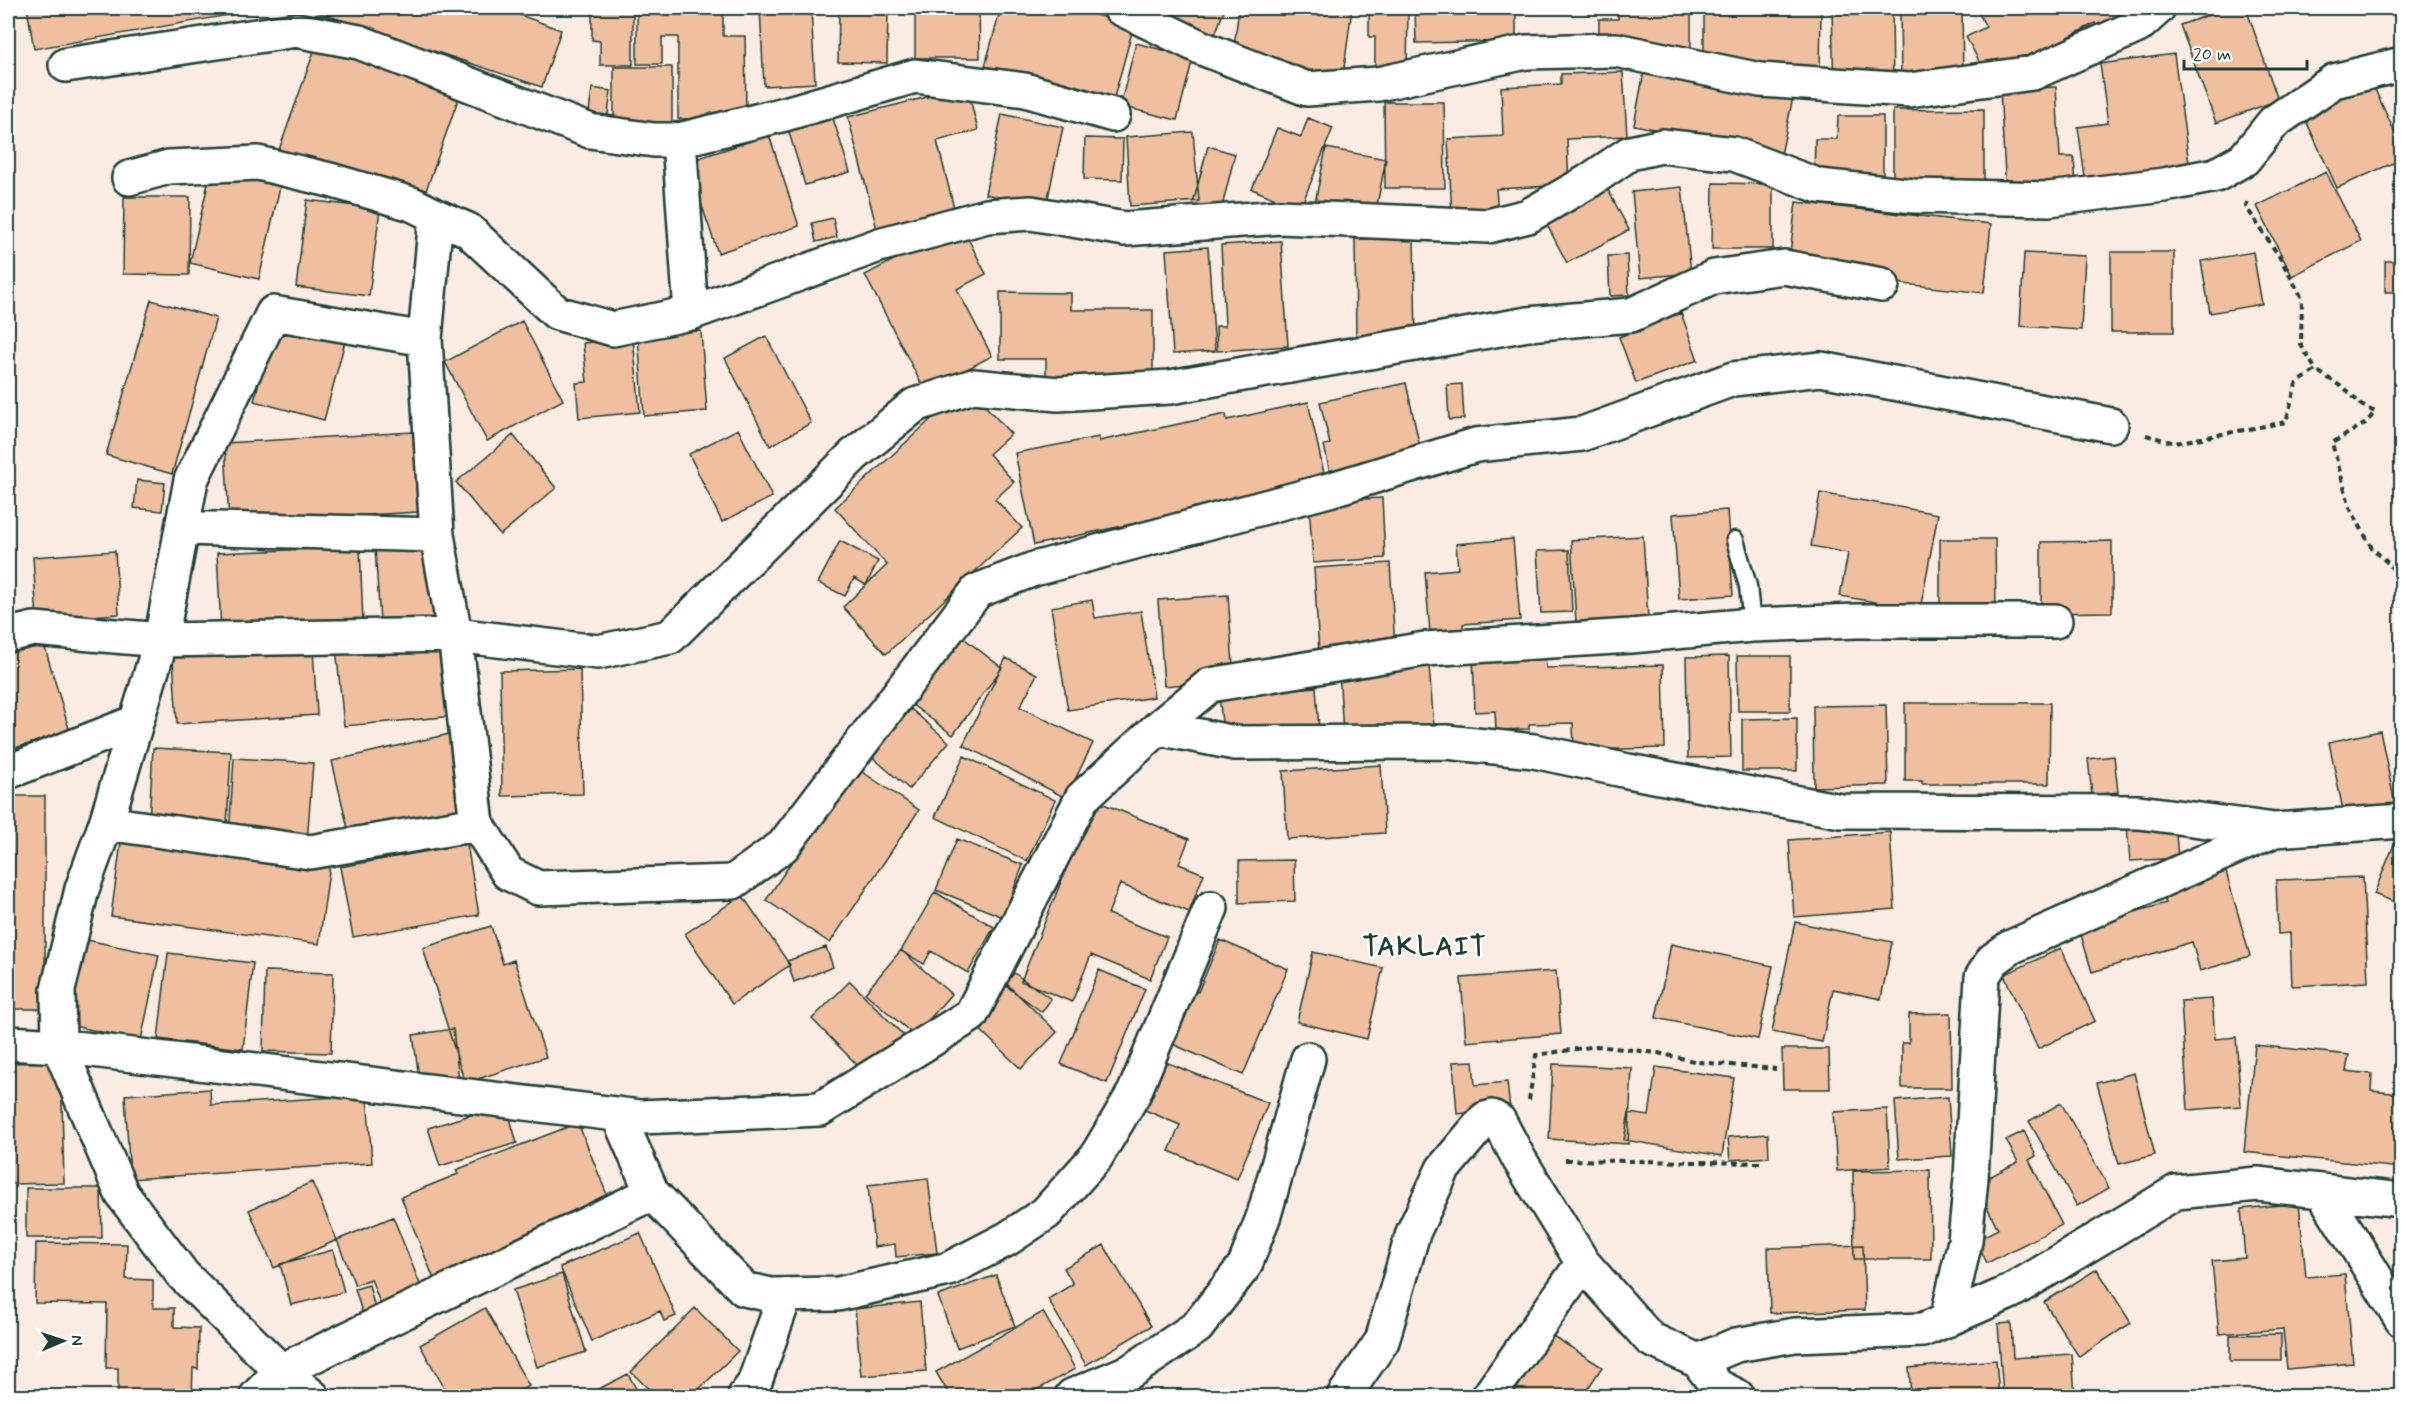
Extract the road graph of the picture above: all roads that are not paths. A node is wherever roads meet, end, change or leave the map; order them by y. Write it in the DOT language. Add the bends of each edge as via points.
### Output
graph roads {
  1 [pos="1120,8"];
  2 [pos="2158,8"];
  3 [pos="296,19"];
  4 [pos="2402,64"];
  5 [pos="66,65"];
  6 [pos="1113,115"];
  7 [pos="679,140"];
  8 [pos="129,178"];
  9 [pos="436,216"];
  10 [pos="1882,285"];
  11 [pos="691,313"];
  12 [pos="425,339"];
  13 [pos="2111,425"];
  14 [pos="182,528"];
  15 [pos="437,535"];
  16 [pos="1735,540"];
  17 [pos="2055,621"];
  18 [pos="1752,625"];
  19 [pos="8,635"];
  20 [pos="454,635"];
  21 [pos="161,640"];
  22 [pos="135,722"];
  23 [pos="1158,728"];
  24 [pos="8,772"];
  25 [pos="2402,821"];
  26 [pos="106,823"];
  27 [pos="477,824"];
  28 [pos="2275,830"];
  29 [pos="1211,908"];
  30 [pos="8,1043"];
  31 [pos="59,1047"];
  32 [pos="1308,1059"];
  33 [pos="618,1115"];
  34 [pos="2322,1191"];
  35 [pos="652,1194"];
  36 [pos="2402,1200"];
  37 [pos="1583,1263"];
  38 [pos="785,1295"];
  39 [pos="1947,1320"];
  40 [pos="2402,1320"];
  41 [pos="1698,1361"];
  42 [pos="281,1371"];
  43 [pos="257,1396"];
  44 [pos="312,1396"];
  45 [pos="745,1396"];
  46 [pos="1072,1396"];
  47 [pos="1344,1396"];
  48 [pos="1489,1396"];
  49 [pos="1737,1396"];
  1 -- 2 [label="street" via="1202,48 1307,89 1378,84 1526,52 1616,50 1760,80 1909,90 2033,73 2138,26"];
  3 -- 5 [label="street"];
  3 -- 7 [label="street" via="590,131"];
  4 -- 11 [label="street" via="2334,81 2274,122 2244,159 2216,175 2164,185 2049,199 1914,196 1819,186 1734,154 1662,146 1630,153 1528,216 1488,226 1280,217 1125,229 1031,213 987,216 879,245"];
  6 -- 7 [label="street" via="1025,90 915,76"];
  7 -- 11 [label="street"];
  8 -- 9 [label="street" via="169,167 258,163 412,204"];
  9 -- 11 [label="street" via="468,230 557,313 613,329"];
  9 -- 12 [label="street"];
  10 -- 20 [label="street" via="1784,267 1714,277 1631,315 1528,324 1170,387 1058,394 973,387 915,405 854,455 670,637 598,652"];
  12 -- 14 [label="street" via="273,313 191,480"];
  12 -- 15 [label="street"];
  13 -- 27 [label="street" via="1821,369 1732,379 1582,434 1476,445 1329,490 1034,569 977,591 783,846 734,882 538,888 508,873"];
  14 -- 15 [label="street"];
  14 -- 21 [label="street"];
  15 -- 20 [label="street"];
  16 -- 18 [label="lane" via="1748,586"];
  17 -- 18 [label="street"];
  18 -- 23 [label="street" via="1425,649 1210,685"];
  19 -- 21 [label="street" via="33,629"];
  20 -- 21 [label="street"];
  20 -- 27 [label="street"];
  21 -- 22 [label="street"];
  22 -- 24 [label="street"];
  22 -- 26 [label="street"];
  23 -- 28 [label="street" via="1235,743 1446,742 1534,750 1841,810 2139,812"];
  23 -- 33 [label="street" via="1082,798 971,1015 820,1109"];
  25 -- 28 [label="street"];
  26 -- 27 [label="street" via="310,852"];
  26 -- 31 [label="street" via="82,890 58,990"];
  28 -- 39 [label="street" via="2011,947 1993,960 1982,977 1965,1241"];
  29 -- 38 [label="street" via="1134,1093 1096,1157 1046,1213 1007,1239 949,1269 838,1294"];
  30 -- 31 [label="street"];
  31 -- 33 [label="street"];
  31 -- 42 [label="street" via="122,1194 183,1275"];
  32 -- 46 [label="street" via="1264,1215 1245,1265 1197,1327 1131,1371"];
  33 -- 35 [label="street"];
  34 -- 36 [label="street"];
  34 -- 39 [label="street" via="2258,1184 2176,1192 2010,1292"];
  34 -- 40 [label="street"];
  35 -- 38 [label="street" via="744,1290"];
  35 -- 42 [label="street"];
  37 -- 41 [label="street" via="1650,1339"];
  37 -- 47 [label="street" via="1499,1121 1485,1119 1443,1169 1413,1233 1382,1341"];
  37 -- 48 [label="street"];
  38 -- 45 [label="street" via="754,1384"];
  39 -- 41 [label="street" via="1923,1330 1794,1335 1736,1345"];
  41 -- 49 [label="street" via="1717,1386"];
  42 -- 43 [label="street"];
  42 -- 44 [label="street"];
}
